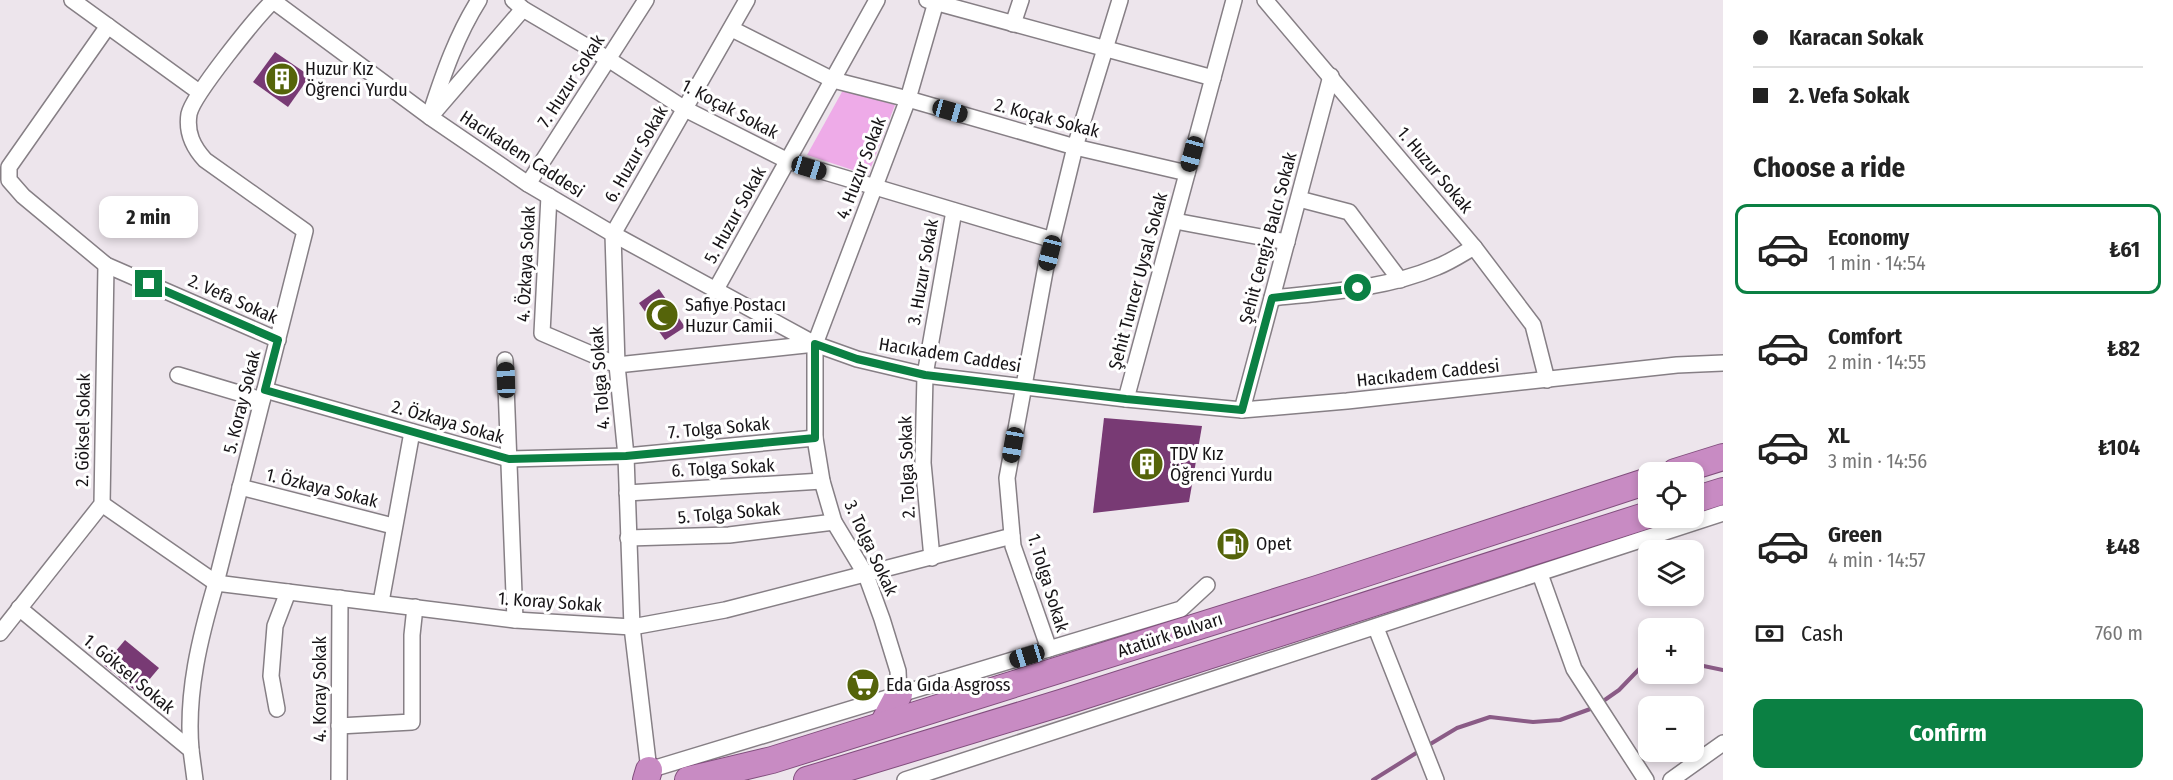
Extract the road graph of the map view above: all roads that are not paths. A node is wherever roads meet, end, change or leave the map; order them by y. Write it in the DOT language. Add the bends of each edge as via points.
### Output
graph roads {
  1 [pos="72,0"];
  2 [pos="273,0"];
  3 [pos="479,0"];
  4 [pos="646,0"];
  5 [pos="747,0"];
  6 [pos="877,0"];
  7 [pos="1021,0"];
  8 [pos="1120,0"];
  9 [pos="1234,0"];
  10 [pos="1265,0"];
  11 [pos="931,1"];
  12 [pos="518,5"];
  13 [pos="1013,24"];
  14 [pos="108,26"];
  15 [pos="732,29"];
  16 [pos="1106,50"];
  17 [pos="608,59"];
  18 [pos="1331,76"];
  19 [pos="1213,78"];
  20 [pos="832,80"];
  21 [pos="199,92"];
  22 [pos="908,99"];
  23 [pos="685,109"];
  24 [pos="430,117"];
  25 [pos="1075,147"];
  26 [pos="788,161"];
  27 [pos="1187,173"];
  28 [pos="528,184"];
  29 [pos="874,187"];
  30 [pos="549,196"];
  31 [pos="1299,199"];
  32 [pos="954,211"];
  33 [pos="1175,221"];
  34 [pos="613,234"];
  35 [pos="1053,240"];
  36 [pos="1287,242"];
  37 [pos="1474,247"];
  38 [pos="106,265"];
  39 [pos="1400,280"];
  40 [pos="715,291"];
  41 [pos="1272,298"];
  42 [pos="278,340"];
  43 [pos="815,344"];
  44 [pos="505,360"];
  45 [pos="1723,363"];
  46 [pos="617,365"];
  47 [pos="178,375"];
  48 [pos="925,375"];
  49 [pos="1547,380"];
  50 [pos="1025,387"];
  51 [pos="264,395"];
  52 [pos="1126,399"];
  53 [pos="1242,410"];
  54 [pos="412,432"];
  55 [pos="815,438"];
  56 [pos="626,456"];
  57 [pos="1723,457"];
  58 [pos="509,459"];
  59 [pos="1704,463"];
  60 [pos="822,481"];
  61 [pos="1638,484"];
  62 [pos="240,487"];
  63 [pos="1723,491"];
  64 [pos="627,493"];
  65 [pos="1704,498"];
  66 [pos="102,504"];
  67 [pos="1723,513"];
  68 [pos="1638,518"];
  69 [pos="834,522"];
  70 [pos="393,526"];
  71 [pos="1012,536"];
  72 [pos="628,538"];
  73 [pos="932,558"];
  74 [pos="1540,574"];
  75 [pos="866,575"];
  76 [pos="216,583"];
  77 [pos="1207,585"];
  78 [pos="288,592"];
  79 [pos="340,598"];
  80 [pos="381,602"];
  81 [pos="415,607"];
  82 [pos="19,608"];
  83 [pos="515,621"];
  84 [pos="632,627"];
  85 [pos="1376,628"];
  86 [pos="0,633"];
  87 [pos="1048,661"];
  88 [pos="899,694"];
  89 [pos="277,709"];
  90 [pos="883,724"];
  91 [pos="339,726"];
  92 [pos="1723,742"];
  93 [pos="191,750"];
  94 [pos="648,775"];
  95 [pos="195,780"];
  96 [pos="339,780"];
  97 [pos="688,780"];
  98 [pos="807,780"];
  99 [pos="905,780"];
  100 [pos="1436,780"];
  101 [pos="1646,780"];
  102 [pos="1671,780"];
  1 -- 14 [label="street"];
  2 -- 21 [label="street"];
  2 -- 24 [label="street, Hacıkadem Caddesi"];
  3 -- 24 [label="street" via="444,71"];
  4 -- 17 [label="street, 7. Huzur Sokak"];
  5 -- 15 [label="street, 6. Huzur Sokak"];
  6 -- 20 [label="street, 5. Huzur Sokak"];
  7 -- 13 [label="street"];
  8 -- 16 [label="street, 1. Tolga Sokak"];
  9 -- 19 [label="street, Şehit Tuncer Uysal Sokak"];
  10 -- 18 [label="street, 1. Huzur Sokak"];
  11 -- 13 [label="street"];
  11 -- 22 [label="street, 4. Huzur Sokak"];
  12 -- 17 [label="street, 1. Koçak Sokak"];
  12 -- 24 [label="street"];
  13 -- 16 [label="street"];
  14 -- 21 [label="street"];
  14 -- 38 [label="street, 2. Vefa Sokak" via="9,167 9,180 23,196"];
  15 -- 20 [label="street, 2. Koçak Sokak"];
  15 -- 23 [label="street, 6. Huzur Sokak"];
  16 -- 19 [label="street"];
  16 -- 25 [label="street, 1. Tolga Sokak"];
  17 -- 23 [label="street, 1. Koçak Sokak"];
  17 -- 28 [label="street, 7. Huzur Sokak"];
  18 -- 31 [label="street, Şehit Cengiz Balcı Sokak"];
  18 -- 37 [label="street, 1. Huzur Sokak"];
  19 -- 27 [label="street, Şehit Tuncer Uysal Sokak"];
  20 -- 22 [label="street, 2. Koçak Sokak"];
  20 -- 26 [label="street, 5. Huzur Sokak"];
  21 -- 42 [label="street, 5. Koray Sokak" via="189,113 190,138 195,149 305,231"];
  22 -- 25 [label="street, 2. Koçak Sokak"];
  22 -- 29 [label="street, 4. Huzur Sokak"];
  23 -- 26 [label="street, 1. Koçak Sokak"];
  23 -- 34 [label="street, 6. Huzur Sokak"];
  24 -- 28 [label="street, Hacıkadem Caddesi"];
  25 -- 27 [label="street, 2. Koçak Sokak"];
  25 -- 35 [label="street, 1. Tolga Sokak"];
  26 -- 29 [label="street, 1. Koçak Sokak"];
  26 -- 40 [label="street, 5. Huzur Sokak"];
  27 -- 33 [label="street, Şehit Tuncer Uysal Sokak"];
  28 -- 30 [label="street, Hacıkadem Caddesi"];
  29 -- 32 [label="street, 1. Koçak Sokak"];
  29 -- 43 [label="street, 4. Huzur Sokak"];
  30 -- 34 [label="street, Hacıkadem Caddesi"];
  30 -- 46 [label="street, 4. Özkaya Sokak" via="542,333"];
  31 -- 36 [label="street, Şehit Cengiz Balcı Sokak"];
  31 -- 39 [label="street" via="1349,212"];
  32 -- 35 [label="street, 1. Koçak Sokak"];
  32 -- 48 [label="street, 3. Huzur Sokak"];
  33 -- 36 [label="street"];
  33 -- 52 [label="street, Şehit Tuncer Uysal Sokak"];
  34 -- 40 [label="street, Hacıkadem Caddesi"];
  34 -- 46 [label="street, 4. Tolga Sokak"];
  35 -- 50 [label="street, 1. Tolga Sokak"];
  36 -- 41 [label="street, Şehit Cengiz Balcı Sokak"];
  37 -- 39 [label="street" via="1438,267"];
  37 -- 49 [label="street, 1. Huzur Sokak" via="1533,325"];
  38 -- 42 [label="street, 2. Vefa Sokak"];
  38 -- 66 [label="street, 2. Göksel Sokak"];
  39 -- 41 [label="street"];
  40 -- 43 [label="street, Hacıkadem Caddesi"];
  41 -- 53 [label="street, Şehit Cengiz Balcı Sokak"];
  42 -- 51 [label="street, 5. Koray Sokak"];
  43 -- 46 [label="street"];
  43 -- 48 [label="street, Hacıkadem Caddesi" via="857,359"];
  43 -- 55 [label="street, 3. Tolga Sokak"];
  44 -- 58 [label="street"];
  45 -- 49 [label="street, Hacıkadem Caddesi"];
  46 -- 56 [label="street, 4. Tolga Sokak"];
  47 -- 51 [label="street, 2. Özkaya Sokak"];
  48 -- 50 [label="street, Hacıkadem Caddesi"];
  48 -- 73 [label="street, 2. Tolga Sokak" via="923,463"];
  49 -- 53 [label="street, Hacıkadem Caddesi"];
  50 -- 52 [label="street, Hacıkadem Caddesi"];
  50 -- 71 [label="street, 1. Tolga Sokak" via="1007,478"];
  51 -- 54 [label="street, 2. Özkaya Sokak"];
  51 -- 62 [label="street, 5. Koray Sokak"];
  52 -- 53 [label="street, Hacıkadem Caddesi"];
  54 -- 58 [label="street, 2. Özkaya Sokak"];
  54 -- 70 [label="street"];
  55 -- 56 [label="street, 7. Tolga Sokak"];
  55 -- 60 [label="street, 3. Tolga Sokak"];
  56 -- 58 [label="street, 2. Özkaya Sokak"];
  56 -- 64 [label="street, 4. Tolga Sokak"];
  57 -- 59 [label="highway"];
  58 -- 83 [label="street"];
  60 -- 64 [label="street, 6. Tolga Sokak"];
  60 -- 69 [label="street, 3. Tolga Sokak"];
  61 -- 87 [label="highway, Atatürk Bulvarı"];
  62 -- 70 [label="street, 1. Özkaya Sokak"];
  62 -- 76 [label="street, 5. Koray Sokak"];
  63 -- 65 [label="highway"];
  64 -- 72 [label="street, 4. Tolga Sokak"];
  66 -- 76 [label="street, 1. Koray Sokak"];
  66 -- 82 [label="street, 2. Göksel Sokak"];
  67 -- 74 [label="street"];
  68 -- 98 [label="highway, Atatürk Bulvarı"];
  69 -- 72 [label="street, 5. Tolga Sokak" via="729,535"];
  69 -- 75 [label="street, 3. Tolga Sokak"];
  70 -- 80 [label="street"];
  71 -- 73 [label="street, 1. Koray Sokak"];
  71 -- 87 [label="street, 1. Tolga Sokak"];
  72 -- 84 [label="street, 4. Tolga Sokak"];
  73 -- 75 [label="street, 1. Koray Sokak"];
  74 -- 85 [label="street"];
  74 -- 101 [label="street" via="1574,669"];
  75 -- 84 [label="street, 1. Koray Sokak" via="725,610"];
  75 -- 88 [label="street, 3. Tolga Sokak" via="898,671"];
  76 -- 78 [label="street, 1. Koray Sokak"];
  76 -- 93 [label="street, 5. Koray Sokak" via="200,638 188,720"];
  77 -- 87 [label="street" via="1181,609"];
  78 -- 79 [label="street, 1. Koray Sokak"];
  78 -- 89 [label="street" via="275,626 271,676"];
  79 -- 80 [label="street, 1. Koray Sokak"];
  79 -- 91 [label="street, 4. Koray Sokak"];
  80 -- 81 [label="street, 1. Koray Sokak"];
  81 -- 83 [label="street, 1. Koray Sokak"];
  81 -- 91 [label="street" via="412,722"];
  82 -- 86 [label="street, 2. Göksel Sokak"];
  82 -- 93 [label="street, 1. Göksel Sokak"];
  83 -- 84 [label="street, 1. Koray Sokak"];
  84 -- 94 [label="street, 4. Tolga Sokak"];
  85 -- 99 [label="street"];
  85 -- 100 [label="street"];
  87 -- 88 [label="street"];
  87 -- 90 [label="highway, Atatürk Bulvarı"];
  88 -- 90 [label="highway"];
  88 -- 94 [label="street"];
  90 -- 97 [label="highway, Atatürk Bulvarı" via="772,760"];
  91 -- 96 [label="street, 4. Koray Sokak"];
  92 -- 102 [label="street"];
  93 -- 95 [label="street"];
}
